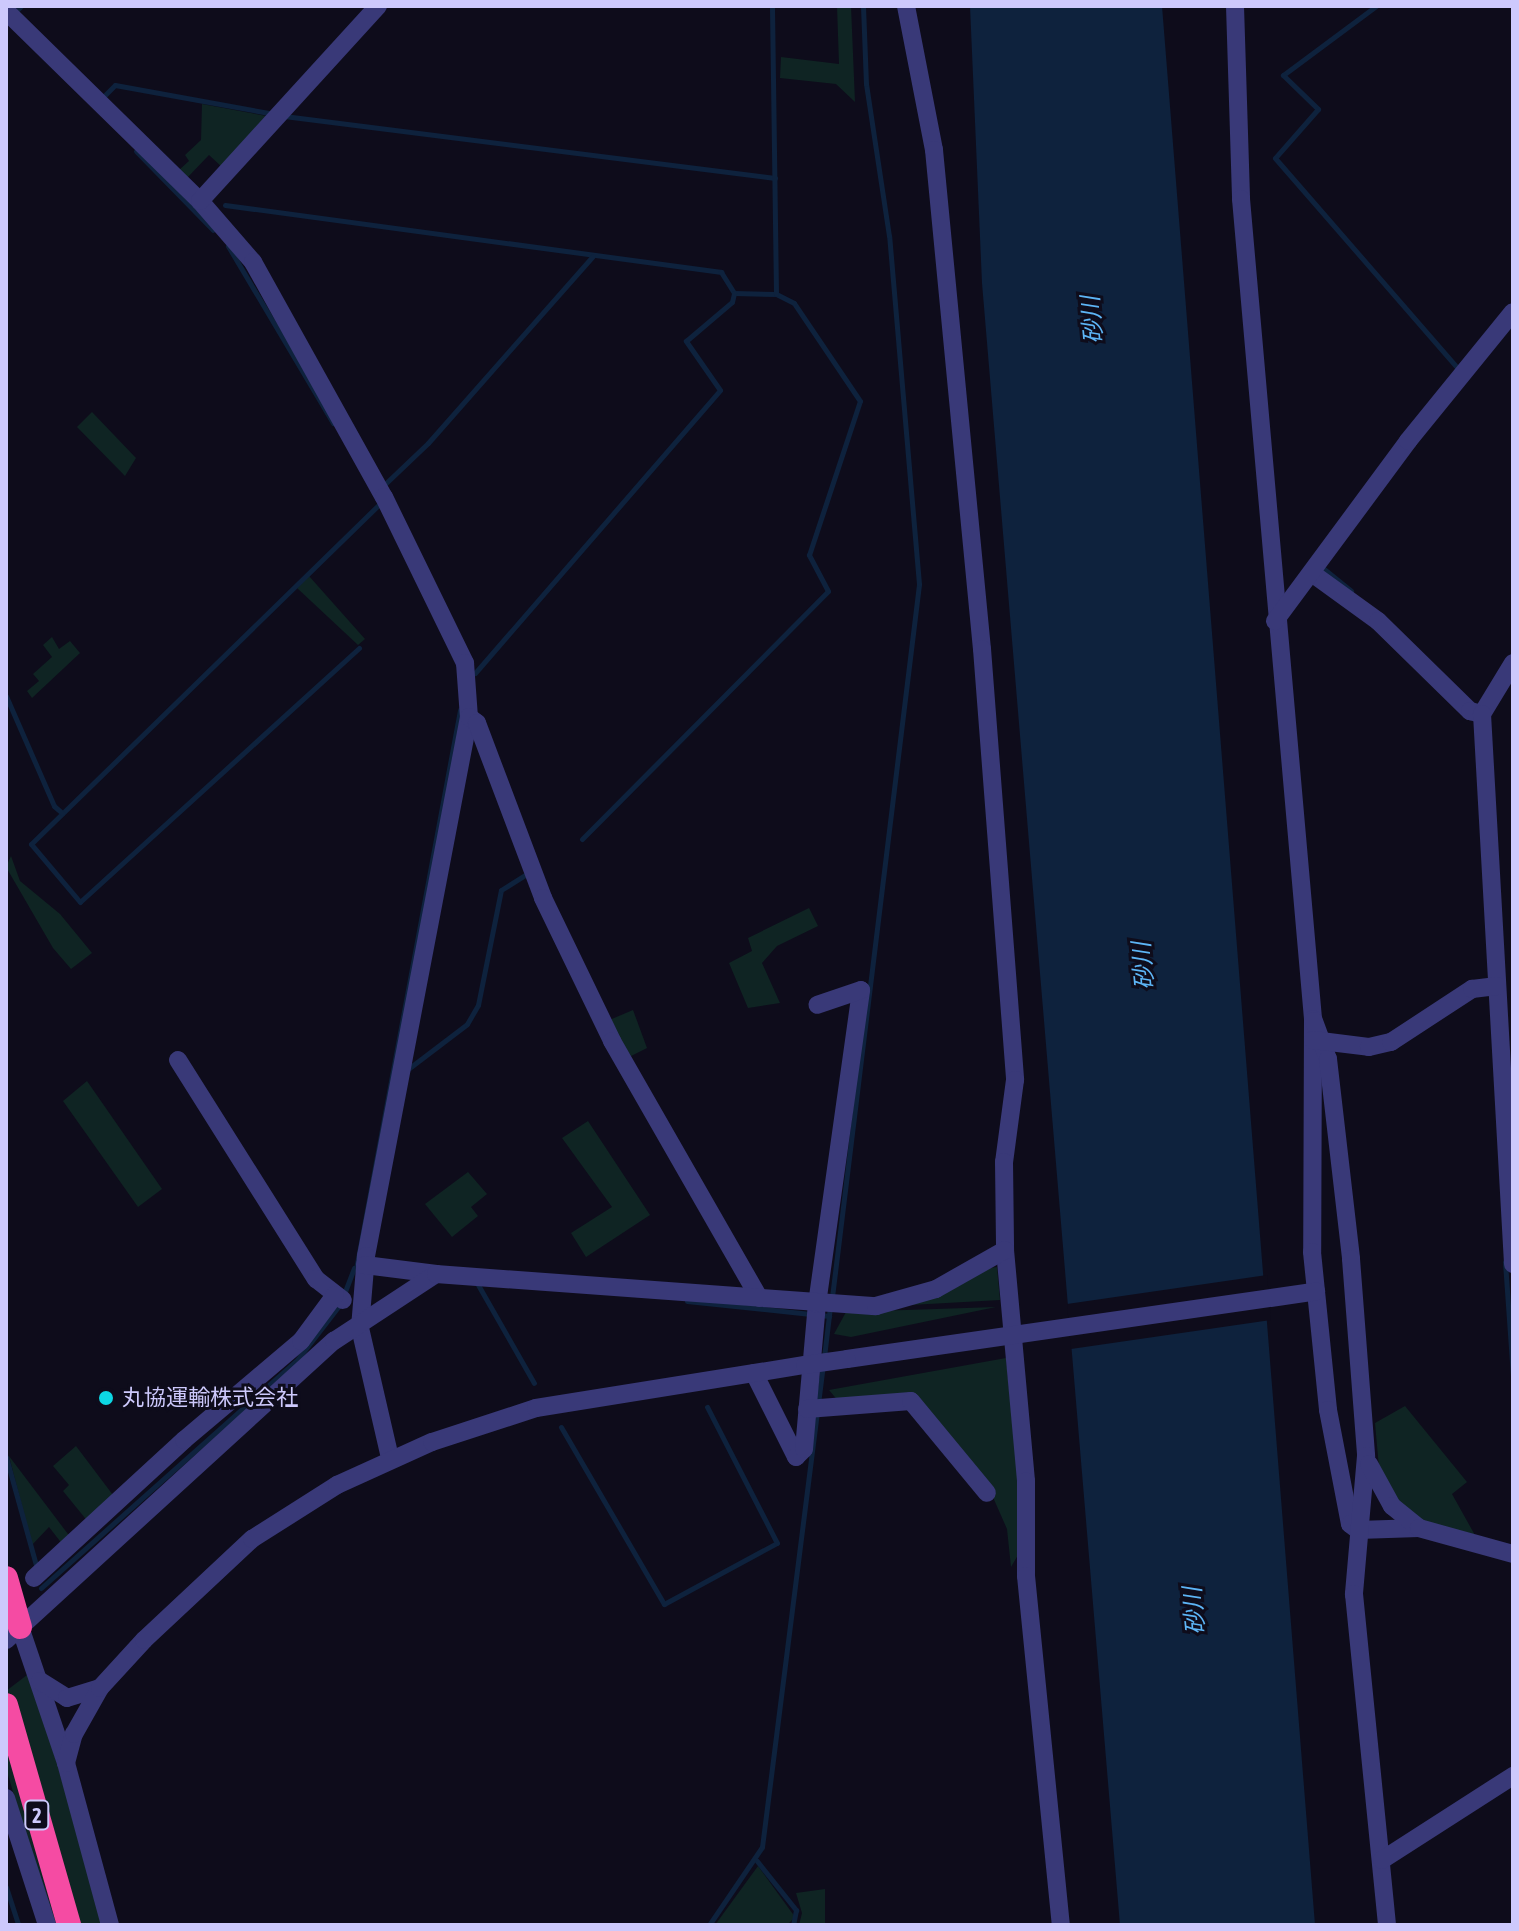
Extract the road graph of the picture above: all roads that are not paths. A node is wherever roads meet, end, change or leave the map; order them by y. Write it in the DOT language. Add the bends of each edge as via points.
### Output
graph roads {
  1 [pos="378,6"];
  2 [pos="906,6"];
  3 [pos="1235,6"];
  4 [pos="6,11"];
  5 [pos="200,201"];
  6 [pos="1513,312"];
  7 [pos="1313,574"];
  8 [pos="1275,621"];
  9 [pos="1513,663"];
  10 [pos="1482,714"];
  11 [pos="469,717"];
  12 [pos="1492,986"];
  13 [pos="817,1005"];
  14 [pos="1317,1041"];
  15 [pos="178,1060"];
  16 [pos="1005,1250"];
  17 [pos="1513,1264"];
  18 [pos="365,1265"];
  19 [pos="433,1276"];
  20 [pos="1316,1291"];
  21 [pos="759,1298"];
  22 [pos="346,1300"];
  23 [pos="823,1309"];
  24 [pos="360,1328"];
  25 [pos="1015,1335"];
  26 [pos="754,1373"];
  27 [pos="815,1409"];
  28 [pos="1366,1456"];
  29 [pos="390,1458"];
  30 [pos="987,1493"];
  31 [pos="1419,1528"];
  32 [pos="1358,1530"];
  33 [pos="1513,1554"];
  34 [pos="6,1578"];
  35 [pos="34,1578"];
  36 [pos="13,1633"];
  37 [pos="40,1681"];
  38 [pos="100,1688"];
  39 [pos="6,1705"];
  40 [pos="66,1763"];
  41 [pos="1513,1776"];
  42 [pos="6,1798"];
  43 [pos="1382,1860"];
  44 [pos="47,1925"];
  45 [pos="69,1925"];
  46 [pos="110,1925"];
  47 [pos="1061,1925"];
  48 [pos="1387,1925"];
  1 -- 5 [label="street"];
  2 -- 16 [label="street" via="934,150 982,649 1015,1080 1004,1162"];
  3 -- 8 [label="street" via="1241,199"];
  4 -- 5 [label="street"];
  5 -- 11 [label="street" via="253,262 384,497 465,663"];
  6 -- 7 [label="street" via="1408,441"];
  7 -- 8 [label="street"];
  7 -- 10 [label="street" via="1378,621 1470,711"];
  8 -- 14 [label="street"];
  9 -- 10 [label="street"];
  10 -- 12 [label="street"];
  11 -- 18 [label="street"];
  11 -- 21 [label="street" via="477,723 543,898 612,1041"];
  12 -- 14 [label="street" via="1472,989 1391,1042 1369,1047"];
  12 -- 17 [label="street"];
  13 -- 23 [label="street" via="861,990"];
  14 -- 20 [label="street"];
  14 -- 28 [label="street" via="1351,1259"];
  15 -- 22 [label="street" via="316,1279"];
  16 -- 23 [label="street" via="903,1302"];
  16 -- 25 [label="street"];
  18 -- 19 [label="street"];
  18 -- 22 [label="street"];
  19 -- 21 [label="street"];
  19 -- 24 [label="street"];
  20 -- 25 [label="street"];
  20 -- 32 [label="street" via="1328,1410 1350,1524"];
  21 -- 23 [label="street"];
  22 -- 24 [label="street"];
  22 -- 35 [label="street"];
  23 -- 27 [label="street"];
  24 -- 29 [label="street"];
  24 -- 36 [label="street" via="310,1362"];
  25 -- 26 [label="street, bridge"];
  25 -- 47 [label="street" via="1026,1481 1026,1576"];
  26 -- 27 [label="street" via="796,1457 804,1449"];
  26 -- 29 [label="street" via="536,1408"];
  27 -- 30 [label="street" via="911,1401"];
  28 -- 31 [label="street" via="1375,1484"];
  28 -- 32 [label="street"];
  29 -- 38 [label="street" via="252,1539 186,1598"];
  31 -- 32 [label="street"];
  31 -- 33 [label="street"];
  32 -- 43 [label="street" via="1354,1594"];
  34 -- 36 [label="highway"];
  36 -- 37 [label="street"];
  37 -- 38 [label="street" via="67,1698"];
  37 -- 40 [label="street"];
  38 -- 40 [label="street" via="74,1734"];
  39 -- 45 [label="highway, 2"];
  40 -- 46 [label="street"];
  41 -- 43 [label="street"];
  42 -- 44 [label="street"];
  43 -- 48 [label="street"];
}
